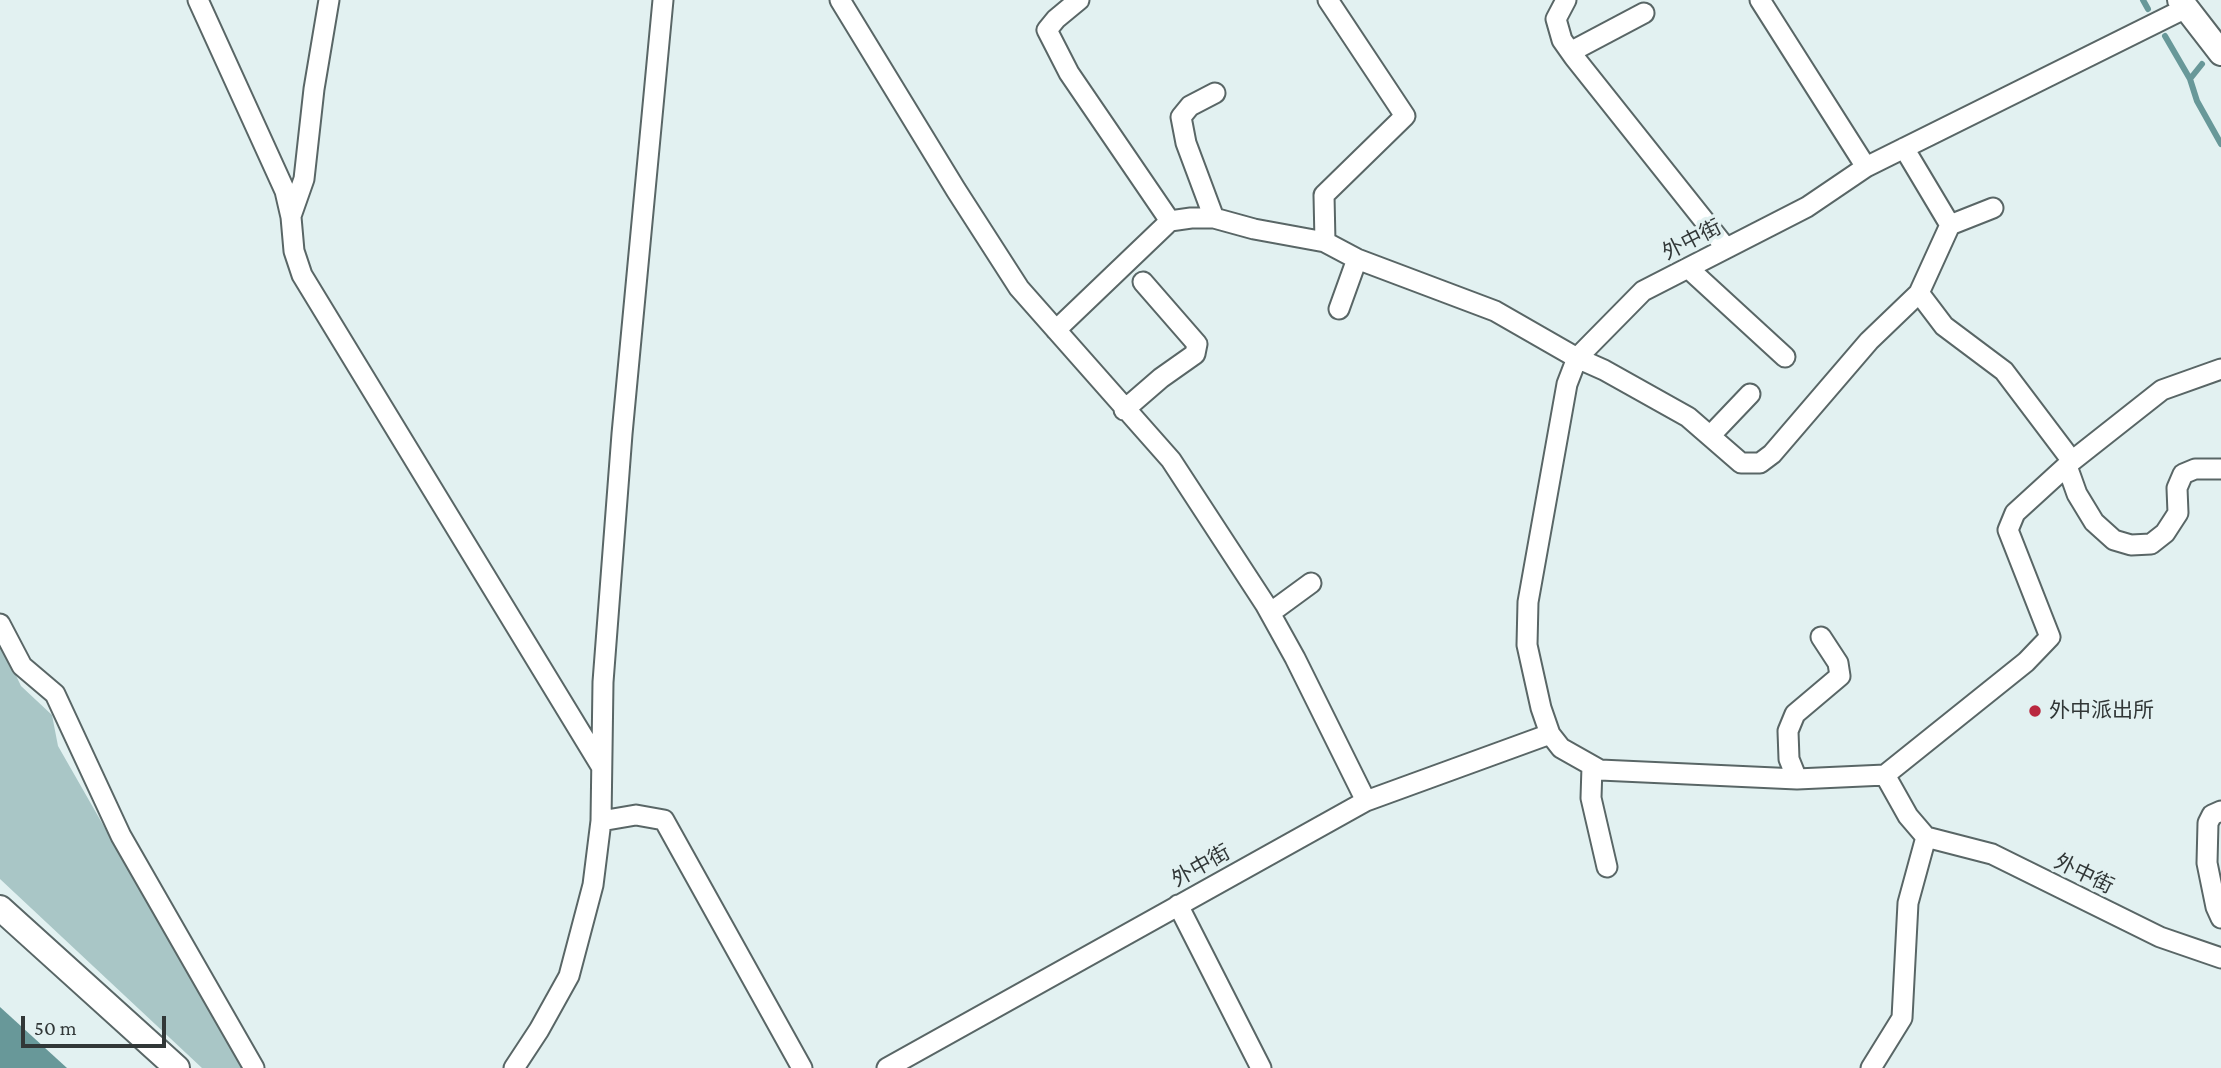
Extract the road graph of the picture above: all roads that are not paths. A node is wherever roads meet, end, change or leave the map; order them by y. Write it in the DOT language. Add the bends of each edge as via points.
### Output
graph roads {
  1 [pos="198,0"];
  2 [pos="328,0"];
  3 [pos="663,0"];
  4 [pos="840,0"];
  5 [pos="1079,0"];
  6 [pos="1328,0"];
  7 [pos="1566,0"];
  8 [pos="1760,0"];
  9 [pos="2183,4"];
  10 [pos="1644,13"];
  11 [pos="2221,53"];
  12 [pos="1574,57"];
  13 [pos="1215,93"];
  14 [pos="1904,148"];
  15 [pos="1866,167"];
  16 [pos="1993,208"];
  17 [pos="291,217"];
  18 [pos="1214,218"];
  19 [pos="1170,221"];
  20 [pos="1950,225"];
  21 [pos="1325,242"];
  22 [pos="1726,248"];
  23 [pos="1357,259"];
  24 [pos="1688,268"];
  25 [pos="1143,282"];
  26 [pos="1919,293"];
  27 [pos="1339,309"];
  28 [pos="1056,330"];
  29 [pos="1785,357"];
  30 [pos="1577,358"];
  31 [pos="2221,369"];
  32 [pos="1750,394"];
  33 [pos="1124,410"];
  34 [pos="1710,436"];
  35 [pos="2070,463"];
  36 [pos="2221,469"];
  37 [pos="1311,583"];
  38 [pos="1270,613"];
  39 [pos="0,624"];
  40 [pos="1821,637"];
  41 [pos="1550,734"];
  42 [pos="1592,766"];
  43 [pos="601,767"];
  44 [pos="1885,775"];
  45 [pos="1797,779"];
  46 [pos="1366,801"];
  47 [pos="2221,811"];
  48 [pos="601,821"];
  49 [pos="1926,837"];
  50 [pos="1607,867"];
  51 [pos="1178,905"];
  52 [pos="0,908"];
  53 [pos="2221,918"];
  54 [pos="2221,958"];
  55 [pos="177,1068"];
  56 [pos="254,1068"];
  57 [pos="514,1068"];
  58 [pos="802,1068"];
  59 [pos="887,1068"];
  60 [pos="1261,1068"];
  61 [pos="1871,1068"];
  1 -- 17 [label="street" via="285,191"];
  2 -- 17 [label="street" via="304,179"];
  3 -- 43 [label="street" via="622,433"];
  4 -- 28 [label="street" via="1019,288"];
  5 -- 19 [label="street" via="1047,30 1053,45"];
  6 -- 21 [label="street" via="1405,116 1324,195"];
  7 -- 12 [label="street" via="1556,19 1562,40"];
  8 -- 15 [label="street"];
  9 -- 11 [label="main road"];
  9 -- 14 [label="street, 外中街"];
  10 -- 12 [label="street" via="1576,49"];
  12 -- 22 [label="street"];
  13 -- 18 [label="street" via="1190,106 1181,117"];
  14 -- 15 [label="street, 外中街"];
  14 -- 20 [label="street"];
  15 -- 22 [label="street, 外中街" via="1807,207"];
  16 -- 20 [label="street"];
  17 -- 43 [label="street" via="302,275"];
  18 -- 19 [label="street"];
  18 -- 21 [label="street"];
  19 -- 28 [label="street"];
  20 -- 26 [label="street"];
  21 -- 23 [label="street"];
  22 -- 24 [label="street, 外中街"];
  23 -- 27 [label="street"];
  23 -- 30 [label="street" via="1495,311"];
  24 -- 29 [label="street"];
  24 -- 30 [label="street, 外中街" via="1643,291"];
  25 -- 33 [label="street" via="1197,344 1195,354"];
  26 -- 34 [label="street" via="1868,341 1760,463 1741,463"];
  26 -- 35 [label="street" via="1944,326 2004,371"];
  28 -- 33 [label="street"];
  30 -- 34 [label="street" via="1688,417"];
  30 -- 41 [label="street, 外中街" via="1567,384 1528,602 1527,645"];
  31 -- 35 [label="street" via="2162,390"];
  32 -- 34 [label="street"];
  33 -- 38 [label="street" via="1171,460"];
  35 -- 36 [label="street" via="2077,494 2094,522 2114,540 2131,545 2151,544 2165,533 2178,513 2177,488 2183,474"];
  35 -- 44 [label="street" via="2015,513 2008,530 2050,637 2026,662"];
  37 -- 38 [label="street"];
  38 -- 46 [label="street"];
  39 -- 56 [label="street" via="22,666 55,694 121,836"];
  40 -- 45 [label="street" via="1838,663 1839,676 1795,714 1788,731 1789,759"];
  41 -- 42 [label="street" via="1561,748"];
  41 -- 46 [label="street, 外中街"];
  42 -- 45 [label="street"];
  42 -- 50 [label="street" via="1591,798"];
  43 -- 48 [label="street"];
  44 -- 45 [label="street"];
  44 -- 49 [label="street"];
  46 -- 51 [label="street, 外中街"];
  47 -- 53 [label="street" via="2208,823 2207,863"];
  48 -- 57 [label="street" via="593,885 569,976"];
  48 -- 58 [label="street" via="636,815 664,820"];
  49 -- 54 [label="street, 外中街" via="1992,854 2160,937"];
  49 -- 61 [label="street" via="1908,903 1902,1018"];
  51 -- 59 [label="street, 外中街"];
  51 -- 60 [label="street"];
  52 -- 55 [label="main road"];
}
